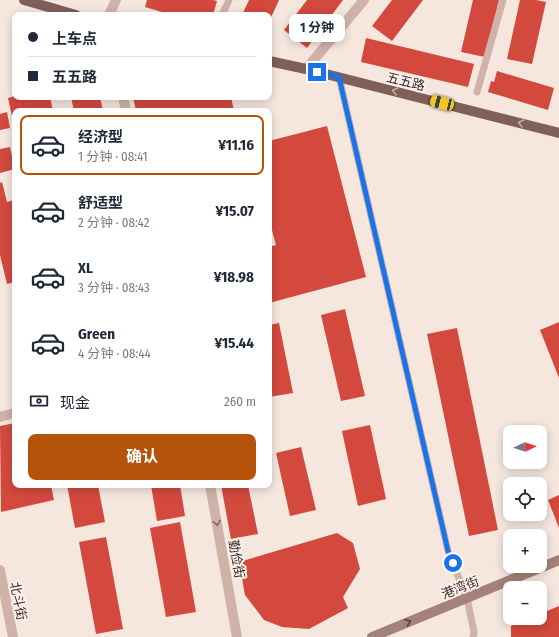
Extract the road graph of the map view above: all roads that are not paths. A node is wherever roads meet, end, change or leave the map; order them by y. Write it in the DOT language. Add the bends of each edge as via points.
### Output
graph roads {
  1 [pos="24,0"];
  2 [pos="116,0"];
  3 [pos="229,0"];
  4 [pos="364,0"];
  5 [pos="503,0"];
  6 [pos="66,12"];
  7 [pos="110,12"];
  8 [pos="223,12"];
  9 [pos="272,62"];
  10 [pos="306,69"];
  11 [pos="339,77"];
  12 [pos="477,92"];
  13 [pos="559,133"];
  14 [pos="12,414"];
  15 [pos="0,416"];
  16 [pos="211,488"];
  17 [pos="559,560"];
  18 [pos="0,570"];
  19 [pos="467,598"];
  20 [pos="13,637"];
  21 [pos="237,637"];
  22 [pos="372,637"];
  23 [pos="473,637"];
  1 -- 6 [label="main road"];
  2 -- 7 [label="street"];
  3 -- 8 [label="lane"];
  4 -- 10 [label="street"];
  5 -- 12 [label="lane"];
  9 -- 10 [label="main road, 五五路"];
  10 -- 11 [label="main road, 五五路"];
  13 -- 11 [label="main road, 五五路, one-way"];
  11 -- 19 [label="lane" via="448,551"];
  14 -- 15 [label="street"];
  16 -- 21 [label="street, 勤俭街, one-way"];
  17 -- 19 [label="main road, 港湾街"];
  18 -- 20 [label="street, 北斗街"];
  22 -- 19 [label="main road, 港湾街, one-way"];
  19 -- 23 [label="lane"];
}
